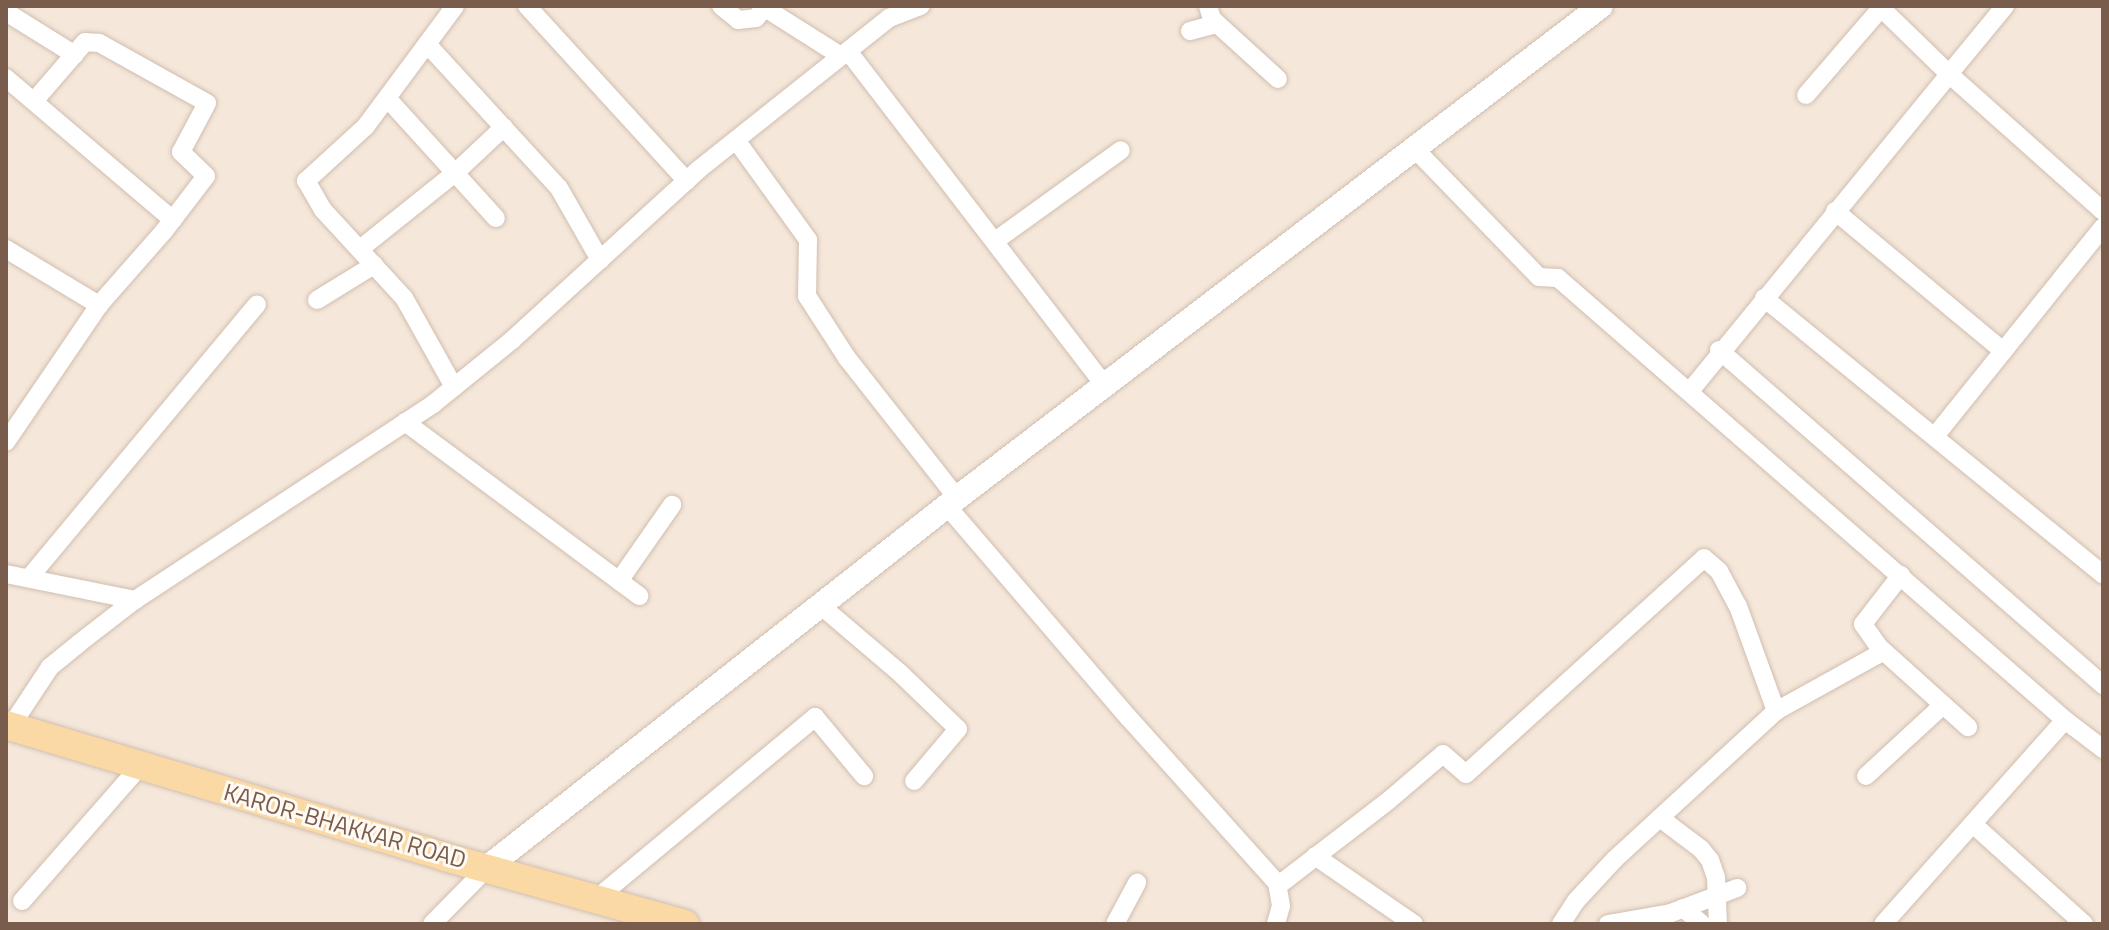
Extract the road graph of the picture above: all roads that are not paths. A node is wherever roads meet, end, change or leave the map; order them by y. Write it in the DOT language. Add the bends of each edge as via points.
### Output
graph roads {
  1 [pos="455,6"];
  2 [pos="527,6"];
  3 [pos="721,6"];
  4 [pos="921,6"];
  5 [pos="1208,6"];
  6 [pos="1601,6"];
  7 [pos="2005,6"];
  8 [pos="765,7"];
  9 [pos="1880,7"];
  10 [pos="6,12"];
  11 [pos="1217,24"];
  12 [pos="1190,31"];
  13 [pos="427,44"];
  14 [pos="844,53"];
  15 [pos="75,55"];
  16 [pos="1949,74"];
  17 [pos="6,78"];
  18 [pos="1278,79"];
  19 [pos="1806,95"];
  20 [pos="387,98"];
  21 [pos="34,101"];
  22 [pos="504,127"];
  23 [pos="736,140"];
  24 [pos="1413,147"];
  25 [pos="1121,150"];
  26 [pos="455,173"];
  27 [pos="687,181"];
  28 [pos="1835,211"];
  29 [pos="2103,211"];
  30 [pos="496,218"];
  31 [pos="173,220"];
  32 [pos="2103,227"];
  33 [pos="995,241"];
  34 [pos="360,249"];
  35 [pos="11,258"];
  36 [pos="600,260"];
  37 [pos="374,265"];
  38 [pos="1764,298"];
  39 [pos="317,300"];
  40 [pos="257,304"];
  41 [pos="99,305"];
  42 [pos="1719,350"];
  43 [pos="2003,351"];
  44 [pos="1104,385"];
  45 [pos="454,387"];
  46 [pos="1690,391"];
  47 [pos="405,422"];
  48 [pos="1935,436"];
  49 [pos="6,442"];
  50 [pos="952,502"];
  51 [pos="672,505"];
  52 [pos="6,574"];
  53 [pos="2103,574"];
  54 [pos="1901,575"];
  55 [pos="29,578"];
  56 [pos="619,581"];
  57 [pos="639,596"];
  58 [pos="135,600"];
  59 [pos="820,605"];
  60 [pos="1879,647"];
  61 [pos="2103,685"];
  62 [pos="1943,705"];
  63 [pos="1776,711"];
  64 [pos="2065,720"];
  65 [pos="9,725"];
  66 [pos="1968,727"];
  67 [pos="2103,749"];
  68 [pos="141,765"];
  69 [pos="864,776"];
  70 [pos="1866,776"];
  71 [pos="914,781"];
  72 [pos="1660,818"];
  73 [pos="1974,825"];
  74 [pos="1315,856"];
  75 [pos="489,866"];
  76 [pos="1137,883"];
  77 [pos="1277,883"];
  78 [pos="1737,888"];
  79 [pos="1718,895"];
  80 [pos="596,899"];
  81 [pos="22,901"];
  82 [pos="1683,908"];
  83 [pos="432,924"];
  84 [pos="685,924"];
  85 [pos="1115,924"];
  86 [pos="1276,924"];
  87 [pos="1414,924"];
  88 [pos="1561,924"];
  89 [pos="1608,924"];
  90 [pos="1702,924"];
  91 [pos="1718,924"];
  92 [pos="1883,924"];
  93 [pos="2084,924"];
  1 -- 13 [label="street"];
  2 -- 27 [label="street"];
  3 -- 8 [label="street" via="738,20 756,18"];
  4 -- 14 [label="street" via="889,18"];
  5 -- 11 [label="street"];
  6 -- 24 [label="main road"];
  7 -- 16 [label="street"];
  8 -- 14 [label="street"];
  9 -- 16 [label="street"];
  9 -- 19 [label="street"];
  10 -- 15 [label="street"];
  11 -- 12 [label="street"];
  11 -- 18 [label="street"];
  13 -- 20 [label="street"];
  13 -- 22 [label="street"];
  14 -- 23 [label="street"];
  14 -- 33 [label="street"];
  15 -- 21 [label="street"];
  15 -- 31 [label="street" via="85,42 99,43 207,103 181,152 206,176"];
  16 -- 28 [label="street"];
  16 -- 29 [label="street"];
  17 -- 21 [label="street"];
  20 -- 26 [label="street"];
  20 -- 34 [label="street" via="366,126 306,181 323,210"];
  21 -- 31 [label="street"];
  22 -- 26 [label="street"];
  22 -- 36 [label="street" via="559,188"];
  23 -- 27 [label="street"];
  23 -- 50 [label="street" via="808,240 807,296"];
  24 -- 44 [label="main road"];
  24 -- 46 [label="street" via="1539,277 1558,278"];
  25 -- 33 [label="street"];
  26 -- 30 [label="street"];
  26 -- 34 [label="street"];
  27 -- 36 [label="street"];
  28 -- 38 [label="street"];
  28 -- 43 [label="street"];
  31 -- 41 [label="street"];
  32 -- 43 [label="street"];
  33 -- 44 [label="street"];
  34 -- 37 [label="street"];
  35 -- 41 [label="street"];
  36 -- 45 [label="street"];
  37 -- 39 [label="street"];
  37 -- 45 [label="street" via="404,298"];
  38 -- 42 [label="street"];
  38 -- 48 [label="street"];
  40 -- 55 [label="street"];
  41 -- 49 [label="street"];
  42 -- 46 [label="street"];
  42 -- 61 [label="street"];
  43 -- 48 [label="street"];
  44 -- 50 [label="main road"];
  45 -- 47 [label="street"];
  46 -- 54 [label="street"];
  47 -- 56 [label="street"];
  47 -- 58 [label="street"];
  48 -- 53 [label="street"];
  50 -- 59 [label="main road"];
  50 -- 77 [label="street" via="1138,729"];
  51 -- 56 [label="street"];
  52 -- 55 [label="street"];
  54 -- 60 [label="street" via="1863,624"];
  54 -- 64 [label="street"];
  55 -- 58 [label="street"];
  56 -- 57 [label="street"];
  58 -- 65 [label="street" via="50,667"];
  59 -- 71 [label="street" via="958,729"];
  59 -- 75 [label="main road"];
  60 -- 62 [label="street"];
  60 -- 63 [label="street" via="1877,655"];
  62 -- 66 [label="street"];
  62 -- 70 [label="street"];
  63 -- 72 [label="street"];
  63 -- 74 [label="street" via="1738,606 1719,571 1704,558 1466,774 1443,754"];
  64 -- 67 [label="street"];
  64 -- 73 [label="street"];
  65 -- 68 [label="main road, KAROR-BHAKKAR ROAD"];
  68 -- 75 [label="main road, KAROR-BHAKKAR ROAD"];
  68 -- 81 [label="street"];
  69 -- 80 [label="street" via="815,717"];
  72 -- 79 [label="street" via="1710,860"];
  72 -- 88 [label="street" via="1615,859"];
  73 -- 92 [label="street"];
  73 -- 93 [label="street"];
  74 -- 77 [label="street"];
  74 -- 87 [label="street"];
  75 -- 80 [label="main road, KAROR-BHAKKAR ROAD"];
  75 -- 83 [label="street"];
  76 -- 85 [label="street"];
  77 -- 86 [label="street" via="1281,906"];
  78 -- 79 [label="street"];
  79 -- 82 [label="street"];
  79 -- 91 [label="street"];
  80 -- 84 [label="main road, KAROR-BHAKKAR ROAD"];
  82 -- 89 [label="street"];
  82 -- 90 [label="street"];
}
